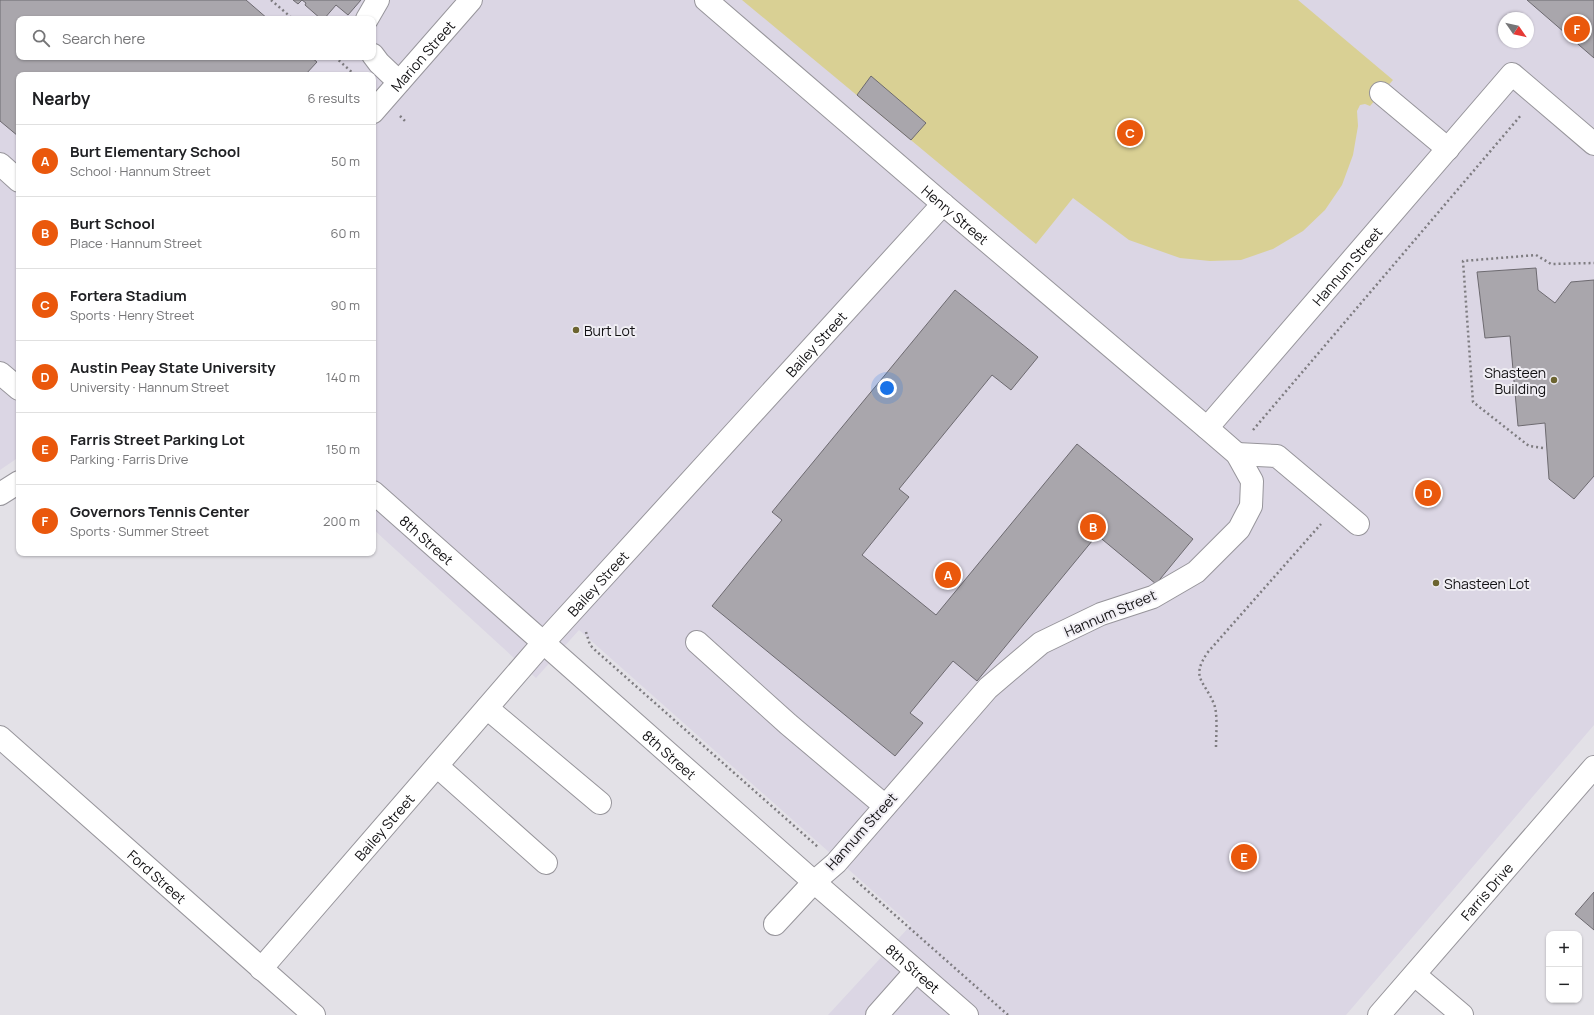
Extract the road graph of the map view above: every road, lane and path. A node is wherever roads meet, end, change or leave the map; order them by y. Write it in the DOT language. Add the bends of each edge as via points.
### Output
graph roads {
  1 [pos="271,0"];
  2 [pos="378,0"];
  3 [pos="472,0"];
  4 [pos="706,0"];
  5 [pos="290,16"];
  6 [pos="369,16"];
  7 [pos="376,59"];
  8 [pos="338,60"];
  9 [pos="352,72"];
  10 [pos="399,82"];
  11 [pos="1381,93"];
  12 [pos="376,109"];
  13 [pos="1525,111"];
  14 [pos="1594,144"];
  15 [pos="1448,148"];
  16 [pos="0,164"];
  17 [pos="16,178"];
  18 [pos="942,204"];
  19 [pos="1594,263"];
  20 [pos="0,373"];
  21 [pos="16,386"];
  22 [pos="1208,428"];
  23 [pos="1250,433"];
  24 [pos="1543,448"];
  25 [pos="1237,454"];
  26 [pos="16,484"];
  27 [pos="0,494"];
  28 [pos="376,495"];
  29 [pos="1322,523"];
  30 [pos="1358,524"];
  31 [pos="587,629"];
  32 [pos="697,642"];
  33 [pos="543,643"];
  34 [pos="487,708"];
  35 [pos="0,738"];
  36 [pos="1216,747"];
  37 [pos="436,766"];
  38 [pos="1594,767"];
  39 [pos="600,803"];
  40 [pos="885,806"];
  41 [pos="836,862"];
  42 [pos="546,863"];
  43 [pos="814,882"];
  44 [pos="775,924"];
  45 [pos="261,969"];
  46 [pos="916,971"];
  47 [pos="1414,975"];
  48 [pos="314,1015"];
  49 [pos="877,1015"];
  50 [pos="967,1015"];
  51 [pos="1008,1015"];
  52 [pos="1379,1015"];
  53 [pos="1462,1015"];
  1 -- 5 [label="path"];
  2 -- 6 [label="street"];
  3 -- 10 [label="street, Marion Street"];
  4 -- 18 [label="street, Henry Street"];
  7 -- 10 [label="street"];
  8 -- 9 [label="path"];
  10 -- 12 [label="street, Marion Street"];
  11 -- 15 [label="street"];
  13 -- 23 [label="path"];
  14 -- 15 [label="street, Hannum Street" via="1512,74"];
  15 -- 22 [label="street, Hannum Street"];
  16 -- 17 [label="street"];
  18 -- 22 [label="street, Henry Street"];
  18 -- 33 [label="street, Bailey Street"];
  19 -- 24 [label="path" via="1550,264 1536,255 1463,261 1473,402 1529,446"];
  20 -- 21 [label="street"];
  22 -- 25 [label="street, Hannum Street"];
  25 -- 30 [label="street" via="1277,456"];
  25 -- 40 [label="street, Hannum Street" via="1252,481 1251,506 1239,529 1196,572 1153,597 1101,614 1041,643 988,688"];
  26 -- 27 [label="street"];
  28 -- 33 [label="street, 8th Street"];
  29 -- 36 [label="path" via="1200,663 1200,681 1215,705"];
  31 -- 41 [label="path" via="590,645 595,650"];
  32 -- 40 [label="street"];
  33 -- 34 [label="street, Bailey Street"];
  33 -- 43 [label="street, 8th Street"];
  34 -- 37 [label="street, Bailey Street"];
  34 -- 39 [label="street"];
  35 -- 45 [label="street, Ford Street"];
  37 -- 42 [label="street"];
  37 -- 45 [label="street, Bailey Street"];
  38 -- 47 [label="street, Farris Drive"];
  40 -- 41 [label="street, Hannum Street"];
  41 -- 43 [label="street, Hannum Street"];
  41 -- 51 [label="path"];
  43 -- 44 [label="street, Hannum Street"];
  43 -- 46 [label="street, 8th Street"];
  45 -- 48 [label="street, Ford Street"];
  46 -- 49 [label="street"];
  46 -- 50 [label="street, 8th Street"];
  47 -- 52 [label="street, Farris Drive"];
  47 -- 53 [label="street"];
}
